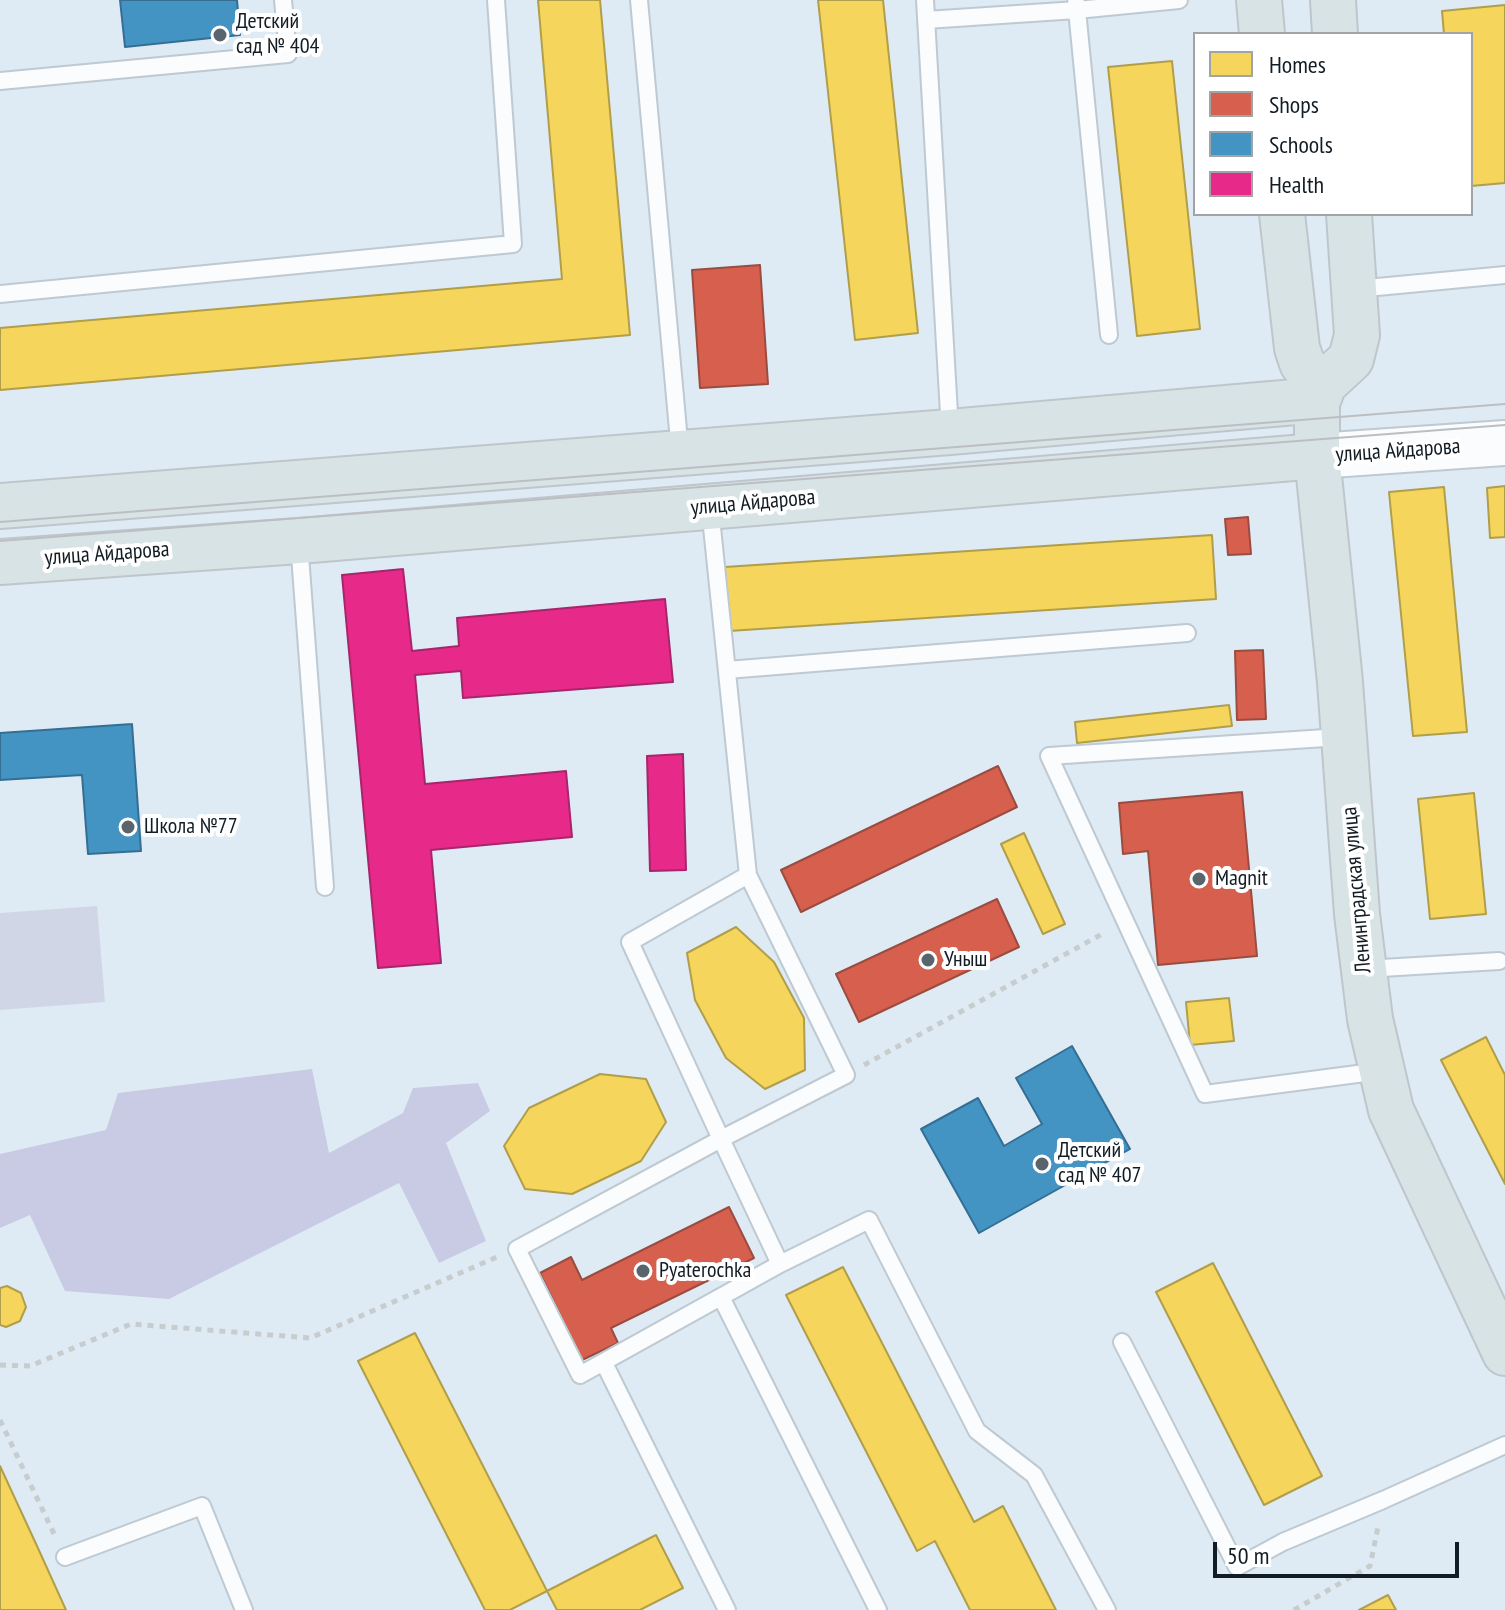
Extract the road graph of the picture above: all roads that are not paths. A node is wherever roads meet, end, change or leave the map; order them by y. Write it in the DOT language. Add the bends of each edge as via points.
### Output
graph roads {
  1 [pos="283,0"];
  2 [pos="496,0"];
  3 [pos="639,0"];
  4 [pos="925,0"];
  5 [pos="1179,0"];
  6 [pos="1259,0"];
  7 [pos="1333,0"];
  8 [pos="1076,5"];
  9 [pos="926,20"];
  10 [pos="1262,32"];
  11 [pos="1335,32"];
  12 [pos="0,81"];
  13 [pos="1282,216"];
  14 [pos="1349,216"];
  15 [pos="1505,275"];
  16 [pos="1354,289"];
  17 [pos="0,294"];
  18 [pos="1109,335"];
  19 [pos="1318,400"];
  20 [pos="950,432"];
  21 [pos="1505,443"];
  22 [pos="680,454"];
  23 [pos="1317,456"];
  24 [pos="0,506"];
  25 [pos="710,507"];
  26 [pos="299,541"];
  27 [pos="0,562"];
  28 [pos="1187,633"];
  29 [pos="727,670"];
  30 [pos="1344,737"];
  31 [pos="748,875"];
  32 [pos="325,887"];
  33 [pos="1499,961"];
  34 [pos="1363,969"];
  35 [pos="1381,1070"];
  36 [pos="721,1139"];
  37 [pos="780,1264"];
  38 [pos="721,1297"];
  39 [pos="1502,1340"];
  40 [pos="1122,1342"];
  41 [pos="604,1363"];
  42 [pos="1505,1445"];
  43 [pos="65,1557"];
  44 [pos="244,1610"];
  45 [pos="727,1610"];
  46 [pos="878,1610"];
  47 [pos="1107,1610"];
  1 -- 12 [label="lane" via="288,54"];
  2 -- 17 [label="lane" via="513,244"];
  3 -- 22 [label="lane"];
  4 -- 9 [label="lane"];
  5 -- 8 [label="lane"];
  6 -- 10 [label="main road"];
  7 -- 11 [label="main road"];
  8 -- 9 [label="lane"];
  8 -- 18 [label="lane"];
  9 -- 20 [label="lane"];
  13 -- 19 [label="main road, Ленинградская улица" via="1297,348"];
  14 -- 16 [label="main road"];
  15 -- 16 [label="lane"];
  16 -- 19 [label="main road" via="1355,347 1346,365 1324,384"];
  19 -- 20 [label="main road"];
  19 -- 23 [label="main road, Ленинградская улица"];
  20 -- 22 [label="main road"];
  21 -- 23 [label="street, улица Айдарова"];
  22 -- 24 [label="main road"];
  23 -- 25 [label="main road, улица Айдарова"];
  23 -- 30 [label="main road, Ленинградская улица"];
  25 -- 26 [label="main road, улица Айдарова"];
  25 -- 29 [label="lane"];
  26 -- 27 [label="main road, улица Айдарова"];
  26 -- 32 [label="lane"];
  28 -- 29 [label="lane"];
  29 -- 31 [label="lane"];
  30 -- 34 [label="main road, Ленинградская улица"];
  30 -- 35 [label="lane" via="1049,756 1205,1094"];
  31 -- 36 [label="lane" via="630,942"];
  31 -- 36 [label="lane" via="846,1075"];
  33 -- 34 [label="lane"];
  34 -- 35 [label="main road, Ленинградская улица"];
  35 -- 39 [label="main road, Ленинградская улица" via="1391,1110"];
  36 -- 37 [label="lane"];
  36 -- 41 [label="lane" via="517,1249 580,1375"];
  37 -- 38 [label="lane"];
  37 -- 47 [label="lane" via="869,1220 977,1431 1034,1475"];
  38 -- 41 [label="lane"];
  38 -- 46 [label="lane"];
  40 -- 42 [label="lane" via="1237,1567"];
  41 -- 45 [label="lane"];
  43 -- 44 [label="lane" via="202,1506"];
}
